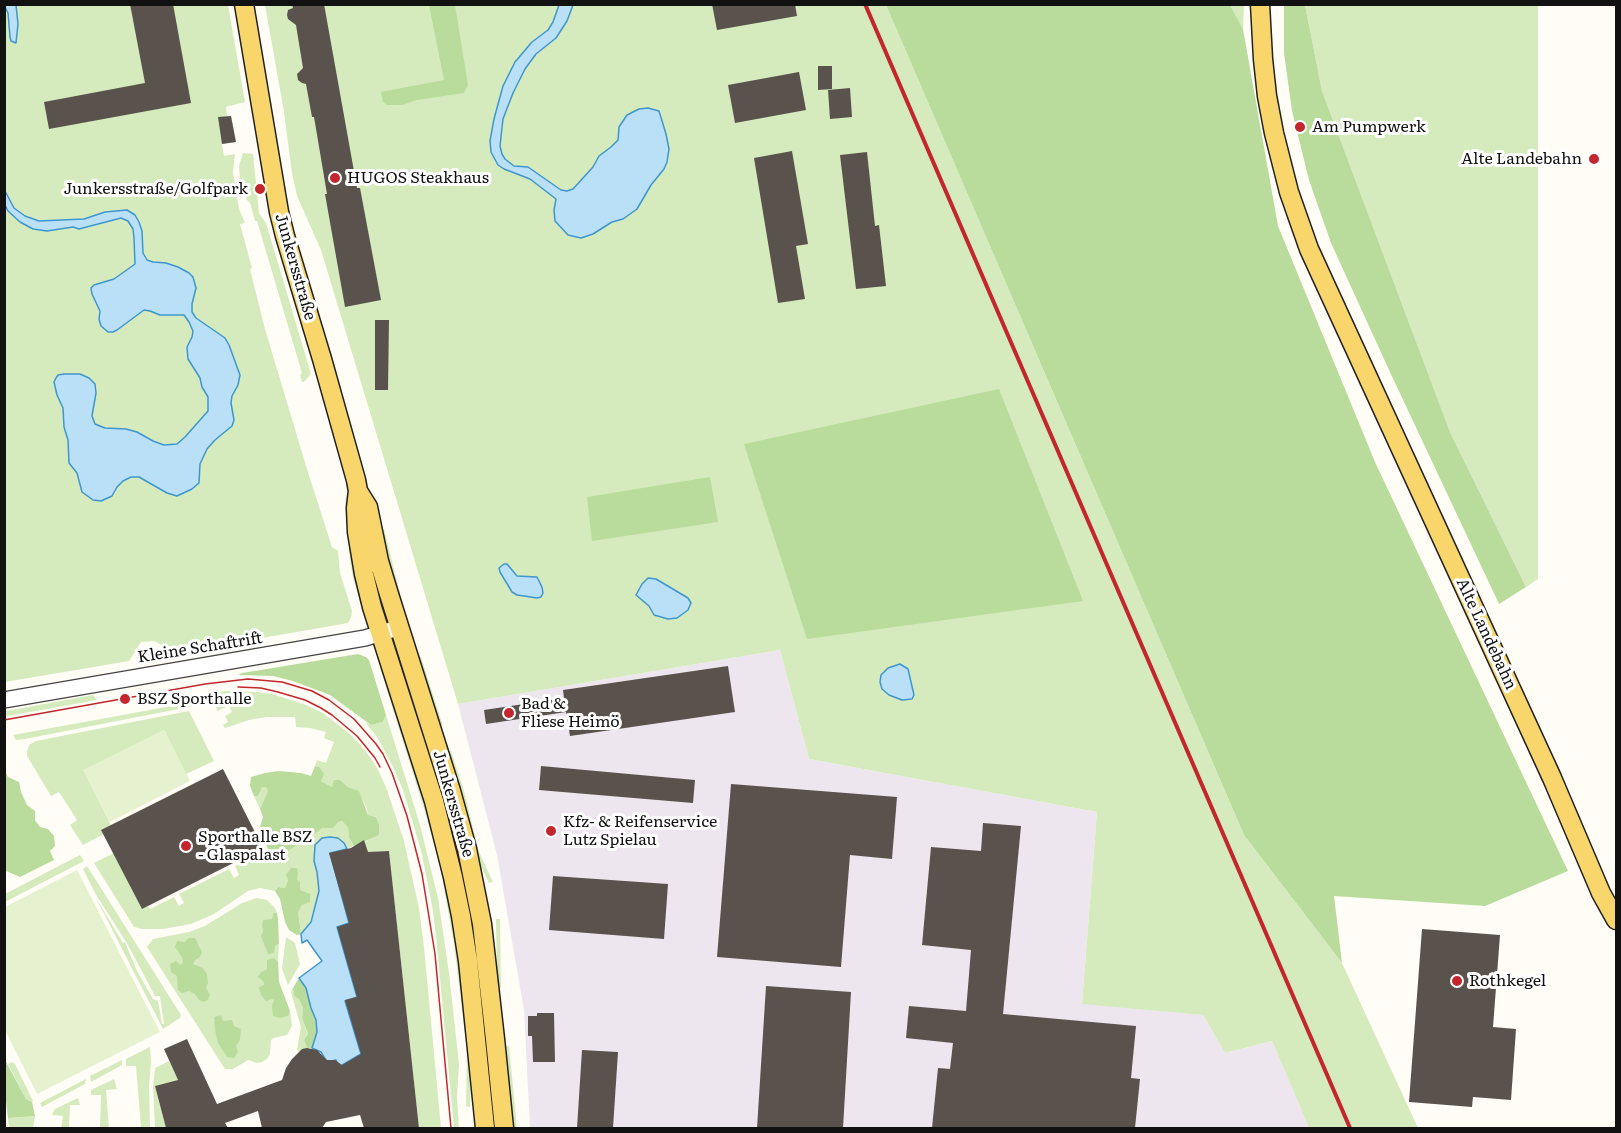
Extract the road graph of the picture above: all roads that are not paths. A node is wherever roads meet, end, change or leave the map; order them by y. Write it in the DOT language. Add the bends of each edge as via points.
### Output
graph roads {
  1 [pos="244,4"];
  2 [pos="1260,4"];
  3 [pos="358,490"];
  4 [pos="399,628"];
  5 [pos="381,634"];
  6 [pos="4,700"];
  7 [pos="1617,920"];
  8 [pos="485,1128"];
  9 [pos="504,1128"];
  1 -- 3 [label="main road, Junkersstraße" via="279,212"];
  2 -- 7 [label="main road, Alte Landebahn" via="1274,133 1309,249 1601,893"];
  3 -- 4 [label="main road, Junkersstraße" via="368,507"];
  3 -- 5 [label="main road, Junkersstraße" via="360,552"];
  4 -- 5 [label="street, Kleine Schaftrift"];
  4 -- 9 [label="main road, Junkersstraße" via="451,791 471,869 484,941"];
  5 -- 6 [label="street, Kleine Schaftrift"];
  5 -- 8 [label="main road, Junkersstraße" via="434,801 453,877 468,961"];
}
